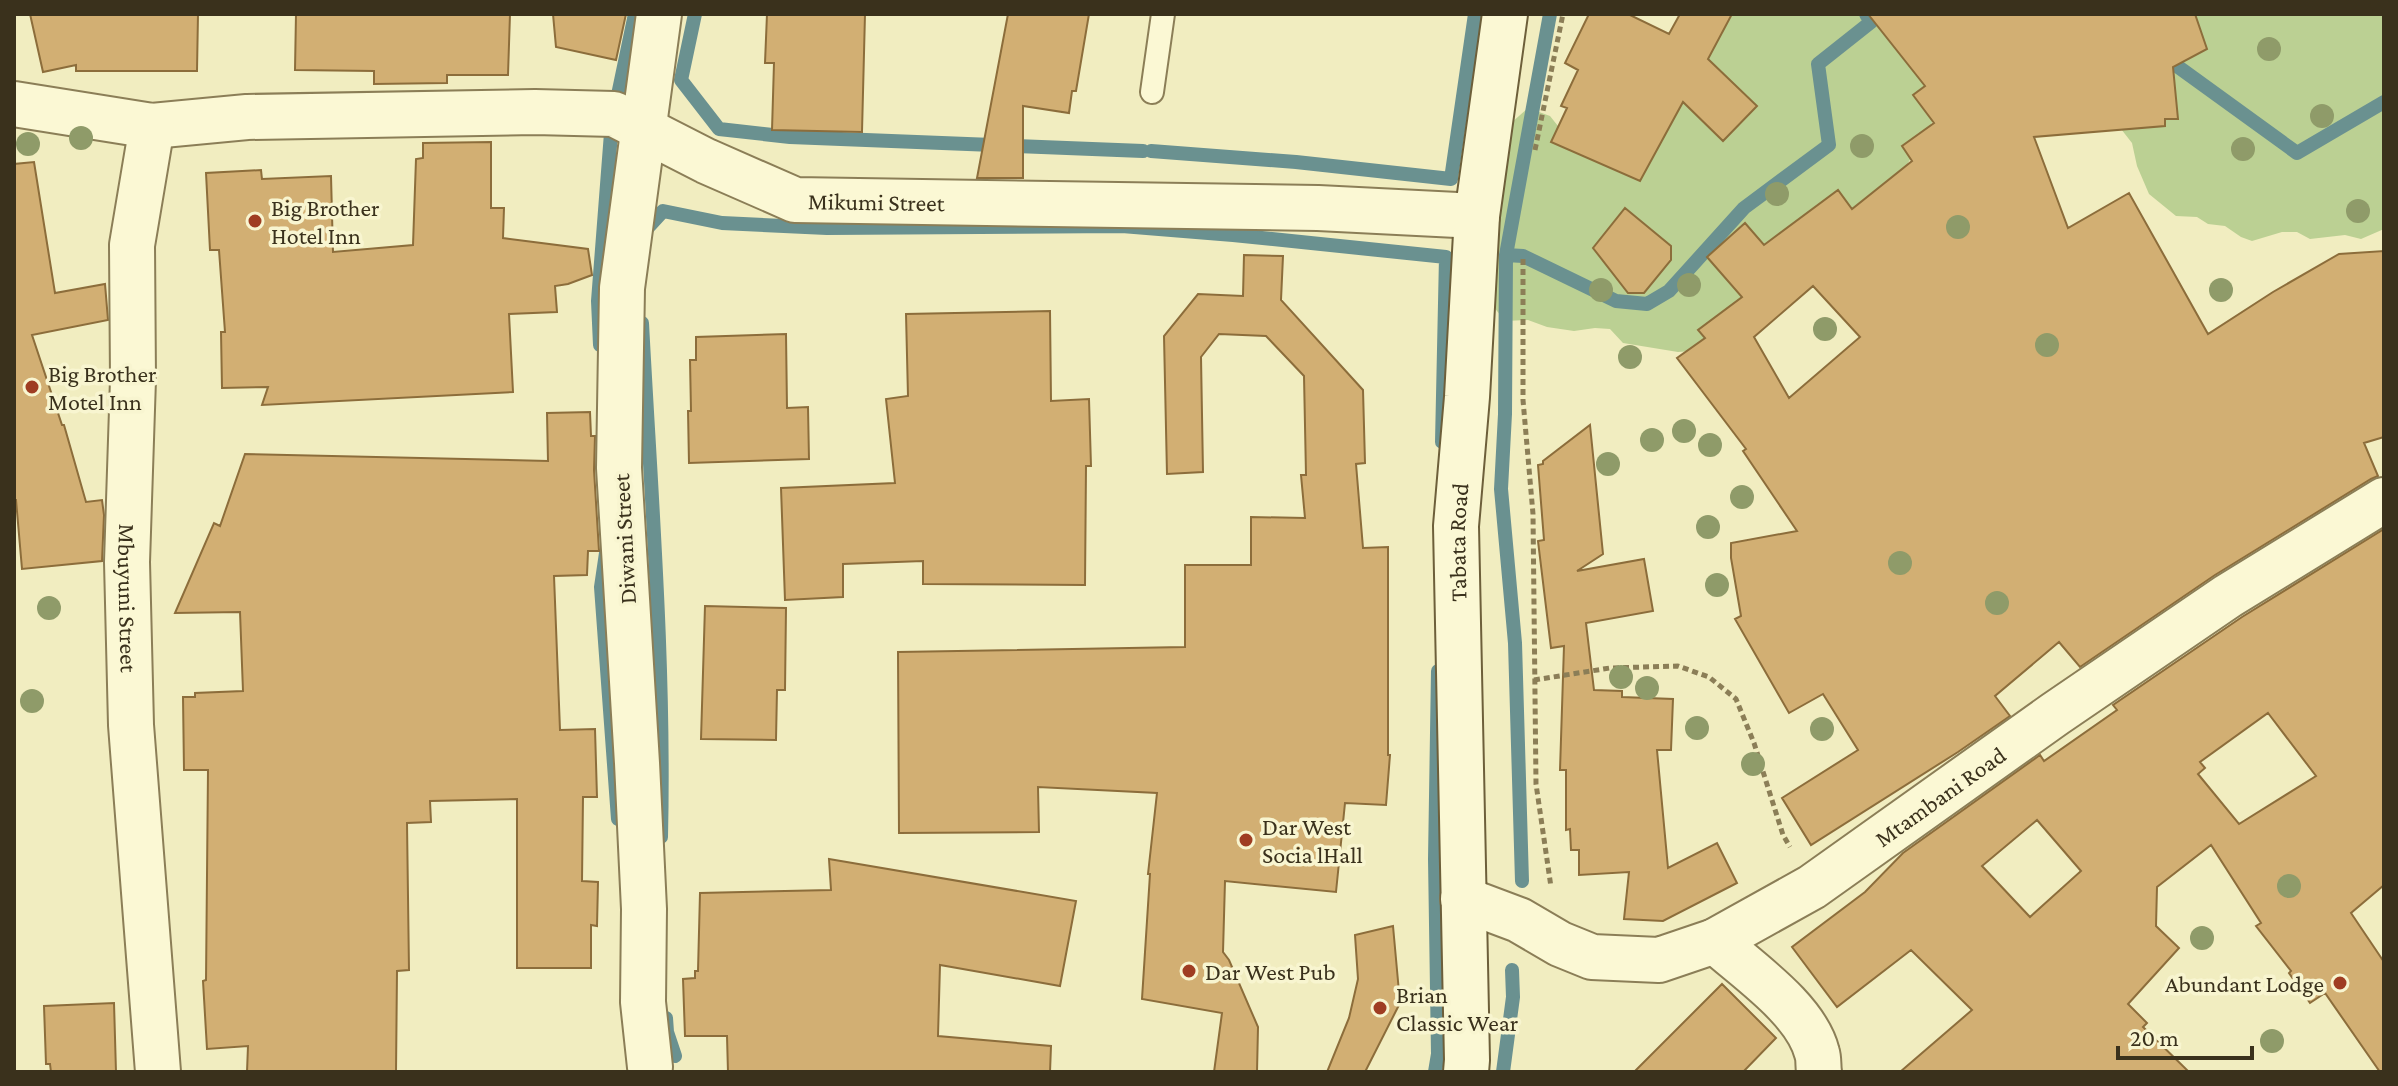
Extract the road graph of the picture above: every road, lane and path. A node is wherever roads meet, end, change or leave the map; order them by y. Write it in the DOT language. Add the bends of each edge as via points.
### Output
graph roads {
  1 [pos="659,14"];
  2 [pos="1163,14"];
  3 [pos="1505,14"];
  4 [pos="1563,14"];
  5 [pos="1152,92"];
  6 [pos="14,104"];
  7 [pos="152,126"];
  8 [pos="642,127"];
  9 [pos="1534,155"];
  10 [pos="1477,216"];
  11 [pos="1522,247"];
  12 [pos="2384,500"];
  13 [pos="1534,680"];
  14 [pos="1812,887"];
  15 [pos="1463,899"];
  16 [pos="1715,941"];
  17 [pos="1560,944"];
  18 [pos="650,1067"];
  19 [pos="158,1072"];
  20 [pos="1466,1072"];
  21 [pos="1819,1072"];
  1 -- 8 [label="street, Diwani Street"];
  2 -- 5 [label="lane"];
  3 -- 10 [label="street, Tabata Road"];
  4 -- 9 [label="path"];
  6 -- 7 [label="street, Mikumi Street"];
  7 -- 8 [label="street, Mikumi Street" via="247,117 535,112 614,114"];
  7 -- 19 [label="street, Mbuyuni Street" via="132,245 127,562 131,725"];
  8 -- 10 [label="street, Mikumi Street" via="795,200 1318,208"];
  8 -- 18 [label="street, Diwani Street" via="622,288 619,468"];
  10 -- 15 [label="street, Tabata Road" via="1456,526"];
  11 -- 13 [label="path"];
  12 -- 14 [label="street, Mtambani Road" via="2228,596"];
  13 -- 14 [label="path" via="1610,668 1678,666 1709,677 1736,699 1783,835"];
  13 -- 17 [label="path" via="1536,784"];
  14 -- 16 [label="street, Mtambani Road"];
  15 -- 17 [label="street, Mtambani Road" via="1519,920"];
  15 -- 20 [label="street, Tabata Road"];
  16 -- 17 [label="street, Mtambani Road" via="1659,960 1592,957"];
  16 -- 21 [label="street" via="1803,1024 1817,1052"];
}
